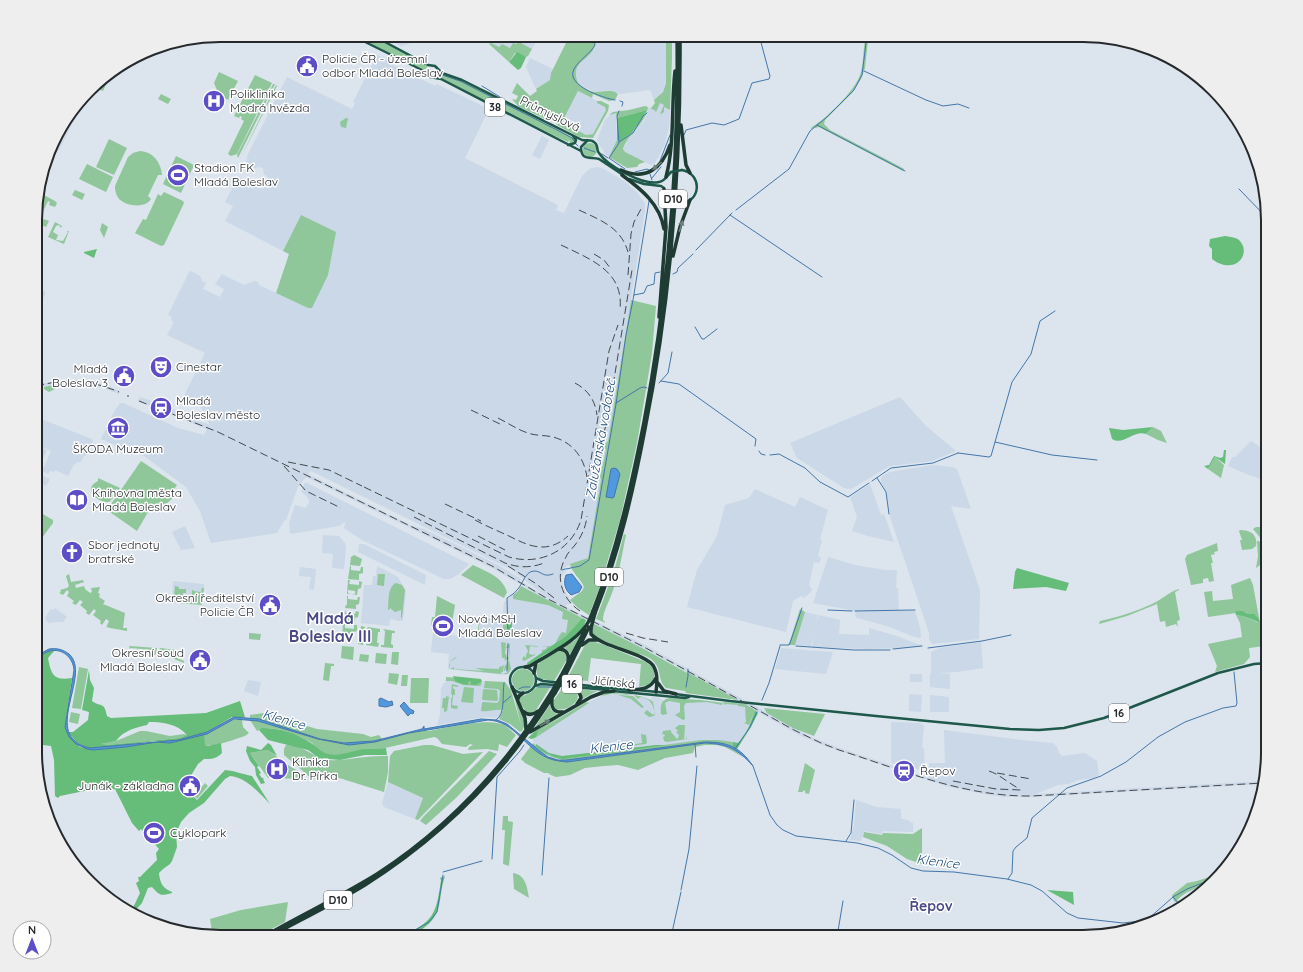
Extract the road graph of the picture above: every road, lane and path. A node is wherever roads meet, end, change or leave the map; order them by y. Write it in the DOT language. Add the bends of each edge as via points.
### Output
graph roads {
  1 [pos="366,42"];
  2 [pos="385,42"];
  3 [pos="678,42"];
  4 [pos="678,42"];
  5 [pos="677,54"];
  6 [pos="433,65"];
  7 [pos="439,69"];
  8 [pos="427,74"];
  9 [pos="434,78"];
  10 [pos="680,110"];
  11 [pos="672,132"];
  12 [pos="572,135"];
  13 [pos="589,140"];
  14 [pos="568,145"];
  15 [pos="581,151"];
  16 [pos="598,151"];
  17 [pos="593,158"];
  18 [pos="621,173"];
  19 [pos="690,173"];
  20 [pos="666,178"];
  21 [pos="664,188"];
  22 [pos="690,200"];
  23 [pos="665,240"];
  24 [pos="670,267"];
  25 [pos="657,344"];
  26 [pos="594,612"];
  27 [pos="588,626"];
  28 [pos="600,640"];
  29 [pos="580,647"];
  30 [pos="557,649"];
  31 [pos="537,662"];
  32 [pos="1261,664"];
  33 [pos="526,667"];
  34 [pos="566,667"];
  35 [pos="534,673"];
  36 [pos="563,676"];
  37 [pos="536,678"];
  38 [pos="656,679"];
  39 [pos="535,686"];
  40 [pos="567,686"];
  41 [pos="512,687"];
  42 [pos="629,690"];
  43 [pos="614,691"];
  44 [pos="523,693"];
  45 [pos="553,693"];
  46 [pos="656,694"];
  47 [pos="676,694"];
  48 [pos="690,697"];
  49 [pos="518,700"];
  50 [pos="576,704"];
  51 [pos="543,706"];
  52 [pos="523,711"];
  53 [pos="564,712"];
  54 [pos="526,733"];
  55 [pos="519,742"];
  56 [pos="276,930"];
  57 [pos="283,930"];
  1 -- 8 [label="main road, Průmyslová / 38" via="424,70"];
  2 -- 6 [label="main road, Průmyslová / 38"];
  3 -- 5 [label="highway, D10"];
  4 -- 10 [label="highway, D10"];
  5 -- 11 [label="highway, D10"];
  5 -- 25 [label="highway, D10" via="672,205"];
  6 -- 7 [label="main road, Průmyslová / 38"];
  6 -- 8 [label="main road" via="428,67"];
  7 -- 9 [label="main road" via="439,75"];
  7 -- 12 [label="main road, Průmyslová / 38"];
  8 -- 9 [label="main road, Průmyslová / 38"];
  9 -- 14 [label="main road, Průmyslová / 38" via="441,79"];
  10 -- 19 [label="highway" via="686,163"];
  10 -- 24 [label="highway, D10"];
  11 -- 18 [label="highway, one-way" via="666,154 654,169 638,174"];
  11 -- 20 [label="highway"];
  12 -- 13 [label="main road, Průmyslová / 38"];
  12 -- 14 [label="main road" via="576,142"];
  13 -- 15 [label="main road" via="583,144"];
  13 -- 16 [label="main road, 38" via="596,144"];
  14 -- 15 [label="main road, Průmyslová / 38"];
  15 -- 17 [label="main road, 38" via="585,157"];
  16 -- 17 [label="main road"];
  16 -- 18 [label="main road, 38"];
  17 -- 18 [label="main road, 38" via="603,161"];
  18 -- 20 [label="main road, 38" via="648,182 660,182"];
  18 -- 21 [label="main road, 38" via="641,184"];
  18 -- 23 [label="highway" via="654,204 663,222"];
  19 -- 20 [label="main road, bridge" via="682,170 671,172"];
  19 -- 22 [label="main road" via="696,180 697,190"];
  20 -- 21 [label="main road"];
  21 -- 22 [label="main road, bridge" via="670,198 680,203"];
  21 -- 23 [label="highway"];
  24 -- 22 [label="highway, one-way"];
  23 -- 25 [label="highway"];
  24 -- 26 [label="highway, D10" via="654,380 639,461 620,540"];
  25 -- 26 [label="highway, D10" via="626,506"];
  26 -- 27 [label="highway, D10, bridge"];
  26 -- 27 [label="highway, D10, bridge"];
  27 -- 28 [label="highway" via="591,634"];
  27 -- 29 [label="highway, D10"];
  27 -- 30 [label="highway"];
  27 -- 34 [label="highway, D10"];
  28 -- 29 [label="highway" via="589,640"];
  28 -- 38 [label="highway" via="649,661 654,667"];
  29 -- 36 [label="highway, D10"];
  30 -- 31 [label="highway"];
  30 -- 34 [label="highway, 16" via="563,649 568,653"];
  31 -- 33 [label="highway"];
  31 -- 35 [label="highway"];
  32 -- 48 [label="main road, Jičínská / 16" via="1218,673 1104,718 1054,729 1010,729"];
  33 -- 35 [label="main road"];
  33 -- 41 [label="main road" via="512,672"];
  34 -- 36 [label="highway, D10"];
  35 -- 37 [label="main road"];
  36 -- 45 [label="highway, D10, bridge"];
  37 -- 39 [label="main road"];
  37 -- 42 [label="main road, Jičínská / 16" via="542,681"];
  38 -- 42 [label="highway" via="647,688"];
  38 -- 46 [label="highway"];
  38 -- 47 [label="highway" via="664,691"];
  39 -- 40 [label="main road, Jičínská"];
  39 -- 44 [label="main road, Jičínská"];
  40 -- 43 [label="main road, Jičínská"];
  40 -- 50 [label="highway" via="580,693 581,698"];
  41 -- 44 [label="main road" via="516,692"];
  41 -- 49 [label="highway"];
  42 -- 46 [label="main road, Jičínská / 16"];
  43 -- 46 [label="main road, Jičínská / 16"];
  43 -- 50 [label="highway, 16" via="598,694"];
  44 -- 49 [label="highway"];
  45 -- 51 [label="highway, D10"];
  45 -- 53 [label="highway" via="552,708 556,712"];
  45 -- 54 [label="highway, D10"];
  46 -- 47 [label="main road, Jičínská / 16"];
  46 -- 48 [label="main road, Jičínská / 16"];
  47 -- 48 [label="main road, Jičínská / 16"];
  49 -- 52 [label="highway"];
  50 -- 53 [label="highway, 16"];
  51 -- 52 [label="highway" via="531,715"];
  51 -- 54 [label="highway, D10"];
  52 -- 54 [label="highway"];
  54 -- 53 [label="highway, 16, one-way"];
  54 -- 55 [label="highway, D10"];
  55 -- 56 [label="highway, D10" via="465,802 403,856 343,894"];
  55 -- 57 [label="highway, D10" via="494,776 426,842 364,885"];
}
